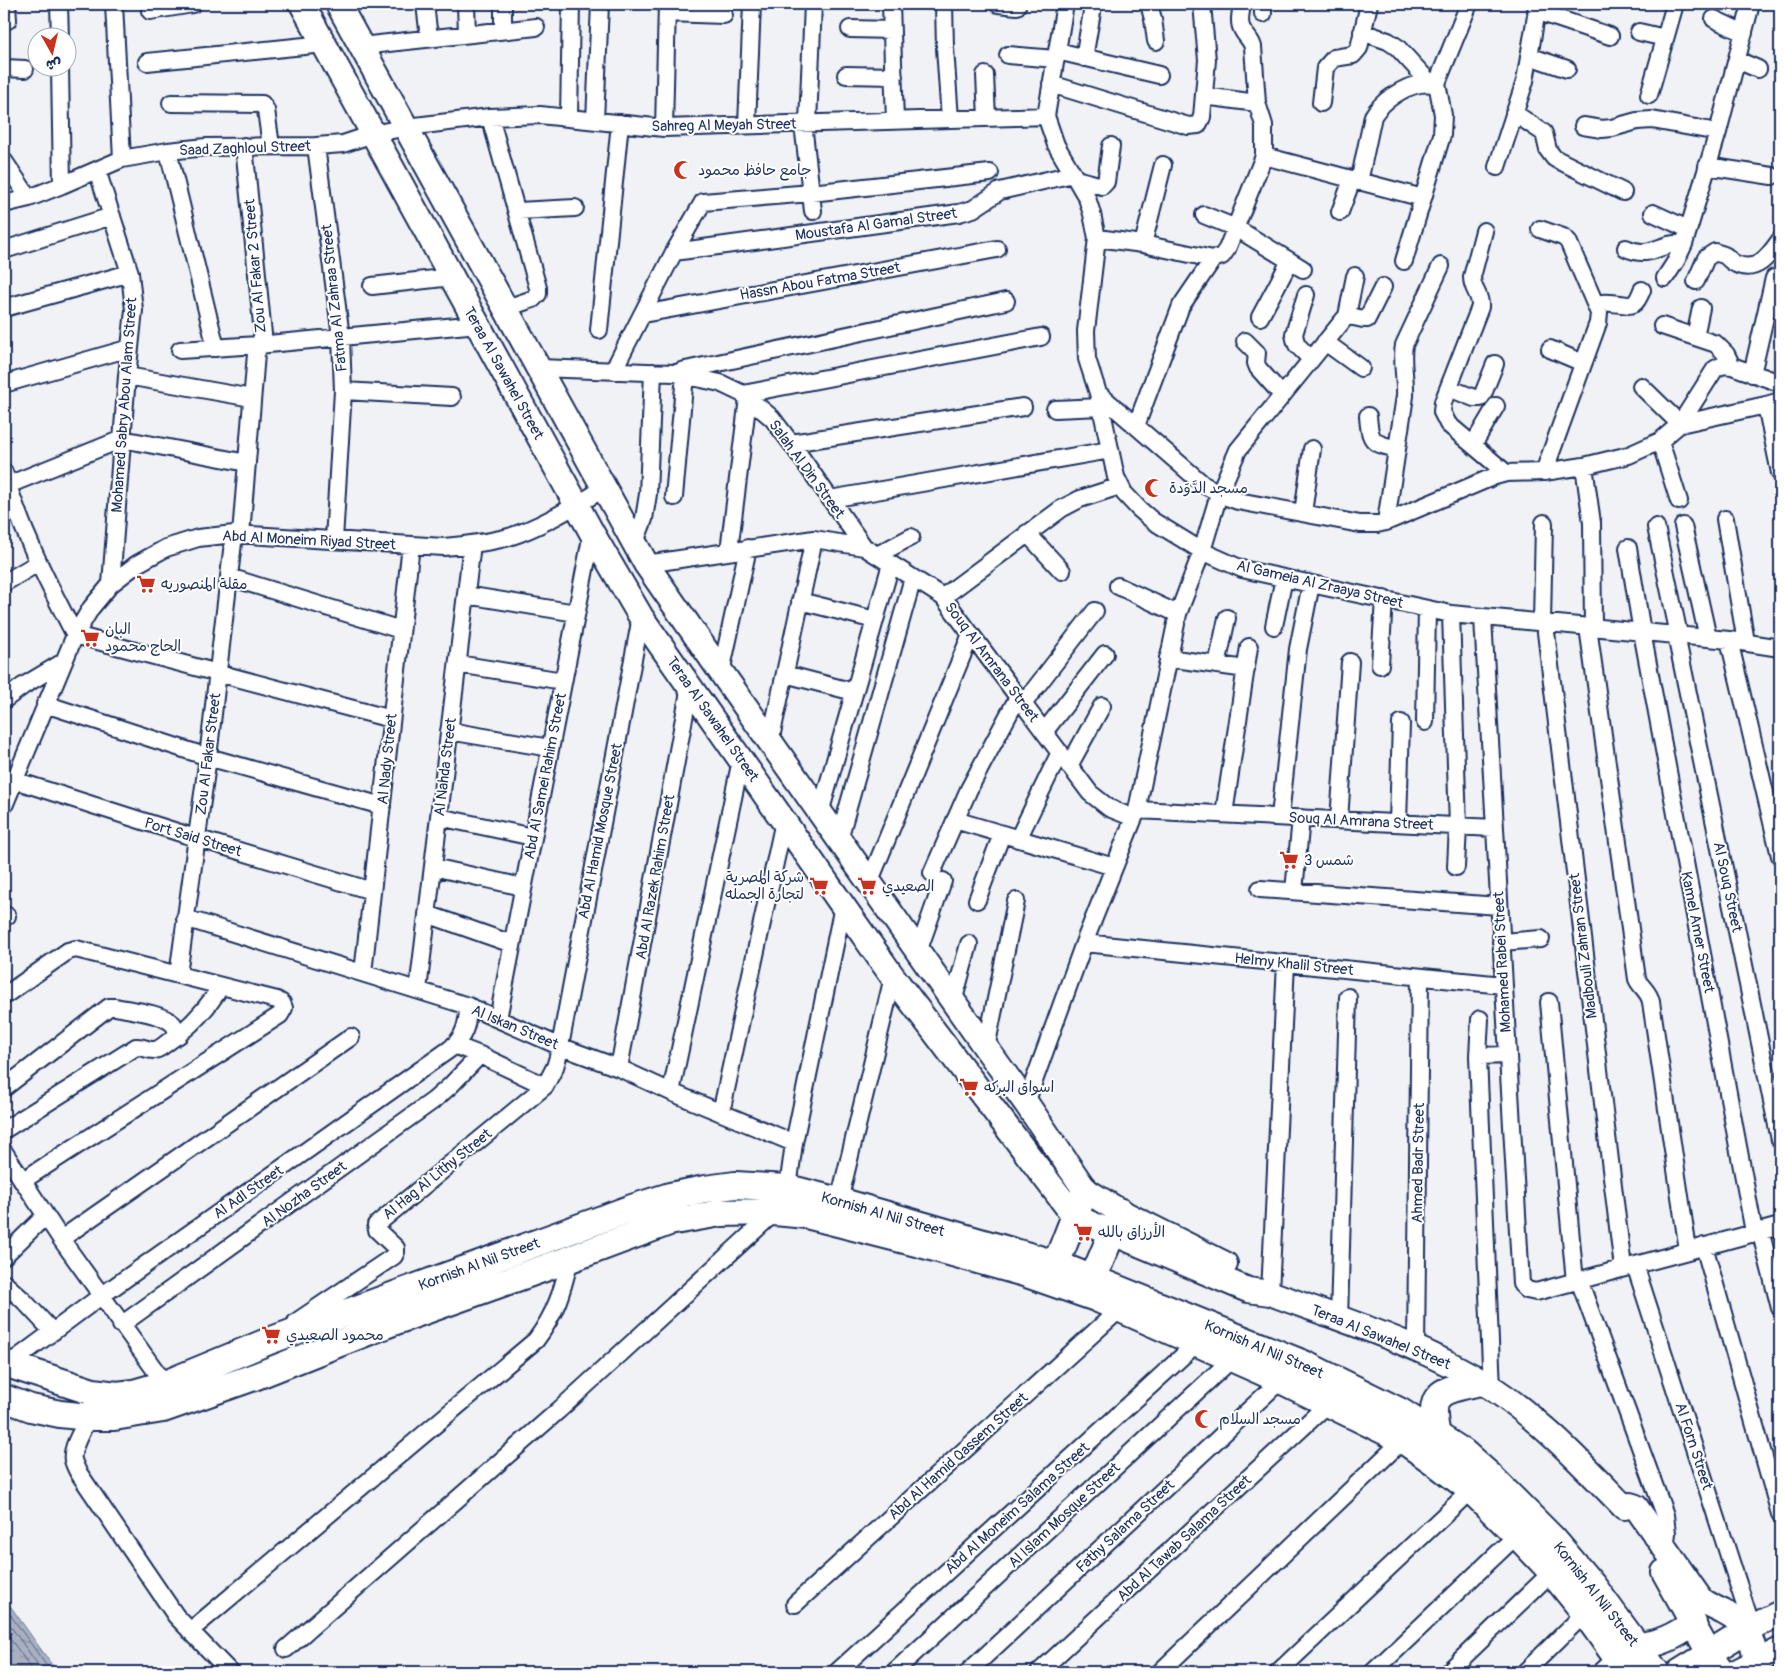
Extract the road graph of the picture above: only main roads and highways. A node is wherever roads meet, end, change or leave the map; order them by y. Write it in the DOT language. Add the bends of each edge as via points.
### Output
graph roads {
  1 [pos="302,4"];
  2 [pos="338,4"];
  3 [pos="863,874"];
  4 [pos="828,885"];
  5 [pos="1085,1190"];
  6 [pos="1075,1217"];
  7 [pos="1117,1222"];
  8 [pos="1056,1264"];
  9 [pos="1093,1278"];
  10 [pos="6,1364"];
  11 [pos="1487,1385"];
  12 [pos="4,1398"];
  13 [pos="91,1405"];
  14 [pos="1437,1435"];
  15 [pos="1624,1507"];
  16 [pos="1780,1613"];
  17 [pos="1693,1623"];
  18 [pos="1749,1629"];
  19 [pos="1780,1650"];
  20 [pos="1709,1653"];
  21 [pos="1620,1662"];
  22 [pos="1739,1670"];
  23 [pos="1656,1672"];
  24 [pos="1679,1672"];
  1 -- 4 [label="main road, Teraa Al Sawahel Street" via="576,505 641,616"];
  2 -- 3 [label="main road, Teraa Al Sawahel Street" via="646,564"];
  3 -- 4 [label="main road"];
  3 -- 5 [label="main road, Teraa Al Sawahel Street"];
  4 -- 6 [label="main road, Teraa Al Sawahel Street" via="893,977"];
  5 -- 6 [label="main road"];
  5 -- 7 [label="main road, Teraa Al Sawahel Street"];
  6 -- 7 [label="main road, Teraa Al Sawahel Street"];
  6 -- 8 [label="main road"];
  7 -- 9 [label="main road"];
  7 -- 11 [label="main road, Teraa Al Sawahel Street" via="1248,1290 1270,1293 1416,1348"];
  8 -- 9 [label="main road, Kornish Al Nil Street"];
  8 -- 13 [label="main road, Kornish Al Nil Street" via="788,1188 735,1185 705,1188 614,1214 270,1340 165,1384 117,1395"];
  9 -- 14 [label="main road, Kornish Al Nil Street" via="1304,1364 1401,1412"];
  10 -- 13 [label="main road, Kornish Al Nil Street"];
  11 -- 14 [label="main road" via="1450,1389 1439,1395 1433,1406"];
  11 -- 15 [label="main road, Teraa Al Sawahel Street" via="1538,1423"];
  12 -- 13 [label="main road, Kornish Al Nil Street" via="60,1414"];
  13 -- 21 [label="main road, Kornish Al Nil Street" via="114,1417 188,1402 393,1322 669,1222 722,1213 806,1215 1029,1275 1096,1298 1234,1358 1403,1440 1471,1490 1517,1535 1552,1572"];
  14 -- 21 [label="main road, Kornish Al Nil Street" via="1463,1452 1496,1481 1553,1539 1593,1586"];
  15 -- 17 [label="main road, Teraa Al Sawahel Street" via="1624,1519 1656,1560"];
  15 -- 18 [label="main road, Teraa Al Sawahel Street" via="1636,1507 1700,1600 1732,1616"];
  16 -- 18 [label="main road"];
  17 -- 20 [label="main road, Teraa Al Sawahel Street"];
  17 -- 21 [label="main road" via="1673,1637"];
  18 -- 20 [label="main road"];
  18 -- 22 [label="main road, Teraa Al Sawahel Street" via="1752,1642"];
  19 -- 22 [label="main road"];
  20 -- 22 [label="main road, Teraa Al Sawahel Street"];
  20 -- 24 [label="main road"];
  21 -- 23 [label="main road, Kornish Al Nil Street"];
}
